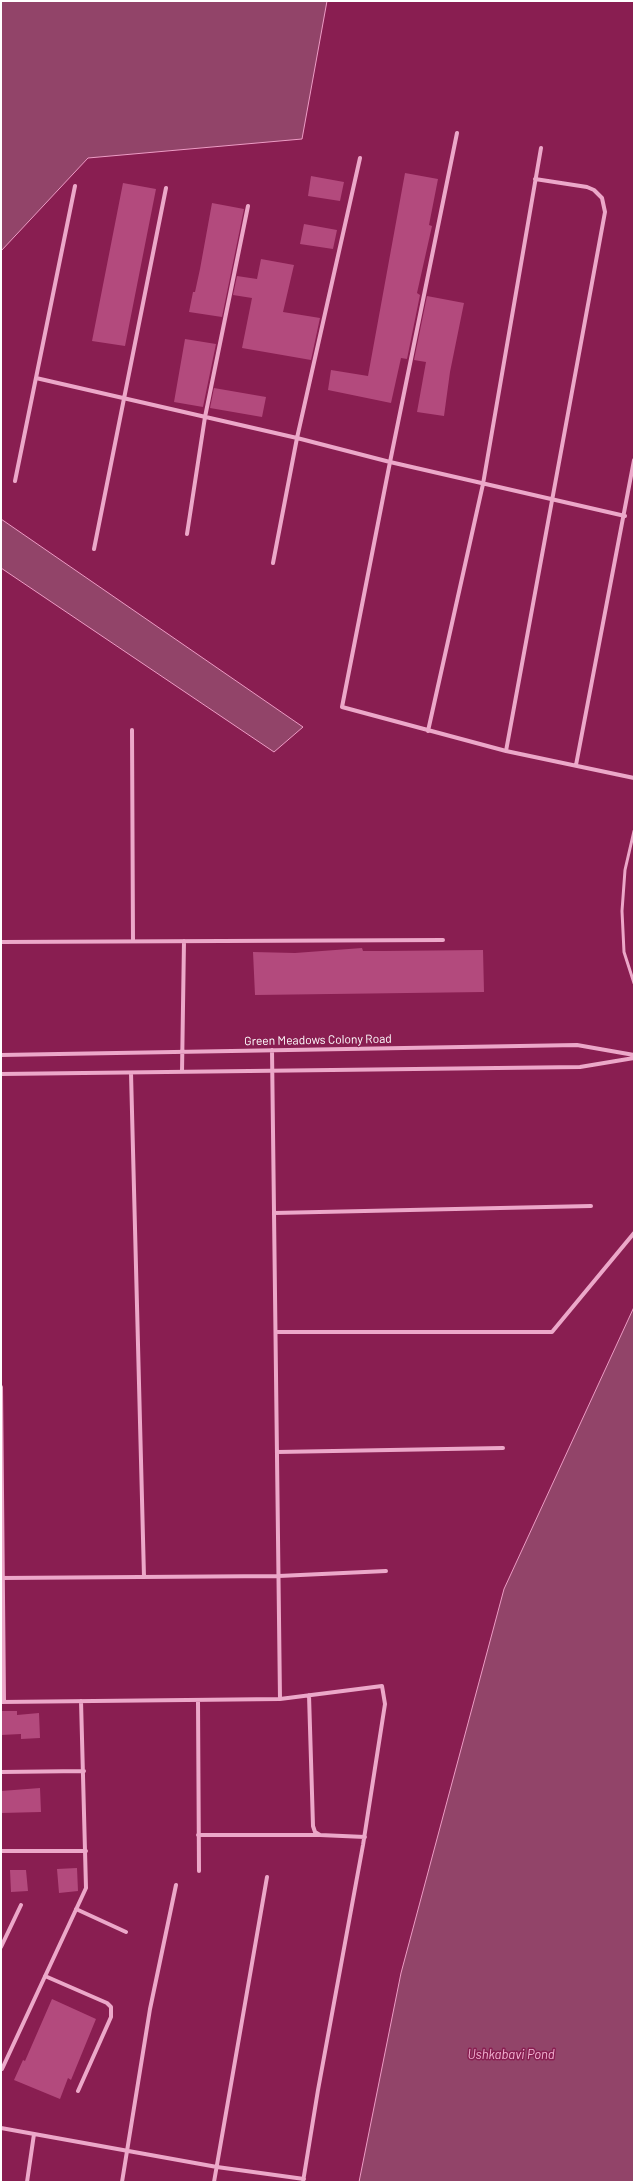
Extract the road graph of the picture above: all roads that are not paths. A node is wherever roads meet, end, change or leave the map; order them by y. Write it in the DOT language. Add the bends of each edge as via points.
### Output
graph roads {
  1 [pos="457,133"];
  2 [pos="540,148"];
  3 [pos="360,158"];
  4 [pos="535,179"];
  5 [pos="75,186"];
  6 [pos="166,188"];
  7 [pos="248,206"];
  8 [pos="36,378"];
  9 [pos="125,398"];
  10 [pos="205,417"];
  11 [pos="297,438"];
  12 [pos="634,460"];
  13 [pos="390,462"];
  14 [pos="15,481"];
  15 [pos="483,484"];
  16 [pos="551,500"];
  17 [pos="625,516"];
  18 [pos="187,534"];
  19 [pos="94,550"];
  20 [pos="273,563"];
  21 [pos="132,730"];
  22 [pos="428,731"];
  23 [pos="506,751"];
  24 [pos="576,765"];
  25 [pos="634,778"];
  26 [pos="634,831"];
  27 [pos="443,940"];
  28 [pos="133,941"];
  29 [pos="184,941"];
  30 [pos="1,942"];
  31 [pos="634,983"];
  32 [pos="272,1050"];
  33 [pos="182,1052"];
  34 [pos="1,1055"];
  35 [pos="634,1056"];
  36 [pos="272,1071"];
  37 [pos="182,1072"];
  38 [pos="131,1073"];
  39 [pos="1,1074"];
  40 [pos="590,1206"];
  41 [pos="274,1214"];
  42 [pos="634,1233"];
  43 [pos="276,1332"];
  44 [pos="1,1387"];
  45 [pos="503,1448"];
  46 [pos="277,1452"];
  47 [pos="386,1571"];
  48 [pos="279,1576"];
  49 [pos="144,1577"];
  50 [pos="2,1578"];
  51 [pos="309,1696"];
  52 [pos="280,1699"];
  53 [pos="198,1700"];
  54 [pos="82,1701"];
  55 [pos="2,1702"];
  56 [pos="84,1771"];
  57 [pos="1,1772"];
  58 [pos="198,1835"];
  59 [pos="320,1835"];
  60 [pos="365,1837"];
  61 [pos="1,1851"];
  62 [pos="86,1851"];
  63 [pos="198,1871"];
  64 [pos="267,1877"];
  65 [pos="176,1885"];
  66 [pos="21,1905"];
  67 [pos="76,1909"];
  68 [pos="126,1932"];
  69 [pos="1,1947"];
  70 [pos="45,1976"];
  71 [pos="2,2070"];
  72 [pos="78,2091"];
  73 [pos="1,2128"];
  74 [pos="34,2134"];
  75 [pos="128,2150"];
  76 [pos="217,2167"];
  77 [pos="304,2181"];
  78 [pos="27,2182"];
  79 [pos="122,2182"];
  80 [pos="214,2182"];
  1 -- 13 [label="street"];
  2 -- 4 [label="street"];
  3 -- 11 [label="street"];
  4 -- 15 [label="street"];
  4 -- 16 [label="street" via="594,190 602,198 605,212"];
  5 -- 8 [label="street"];
  6 -- 9 [label="street"];
  7 -- 10 [label="street"];
  8 -- 9 [label="street"];
  8 -- 14 [label="street"];
  9 -- 10 [label="street"];
  9 -- 19 [label="street"];
  10 -- 11 [label="street"];
  10 -- 18 [label="street"];
  11 -- 13 [label="street"];
  11 -- 20 [label="street"];
  12 -- 17 [label="street"];
  13 -- 15 [label="street"];
  13 -- 22 [label="street" via="342,707"];
  15 -- 16 [label="street"];
  15 -- 22 [label="street"];
  16 -- 17 [label="street"];
  16 -- 23 [label="street"];
  17 -- 24 [label="street"];
  21 -- 28 [label="street"];
  22 -- 23 [label="street"];
  23 -- 24 [label="street"];
  24 -- 25 [label="street"];
  26 -- 31 [label="lane" via="625,870 622,911 624,952"];
  27 -- 29 [label="street"];
  28 -- 29 [label="street"];
  28 -- 30 [label="street"];
  29 -- 33 [label="street"];
  32 -- 33 [label="street, Green Meadows Colony Road"];
  32 -- 35 [label="street, Green Meadows Colony Road" via="577,1046"];
  32 -- 36 [label="street"];
  33 -- 34 [label="street, Green Meadows Colony Road"];
  33 -- 37 [label="street"];
  35 -- 36 [label="street, Green Meadows Colony Road" via="580,1067"];
  36 -- 37 [label="street, Green Meadows Colony Road"];
  36 -- 41 [label="street"];
  37 -- 38 [label="street, Green Meadows Colony Road"];
  38 -- 39 [label="street, Green Meadows Colony Road"];
  38 -- 49 [label="street"];
  40 -- 41 [label="street"];
  41 -- 43 [label="street"];
  42 -- 43 [label="street" via="552,1332"];
  43 -- 46 [label="street"];
  44 -- 50 [label="street"];
  45 -- 46 [label="street"];
  46 -- 48 [label="street"];
  47 -- 48 [label="street"];
  48 -- 49 [label="street"];
  48 -- 52 [label="street"];
  49 -- 50 [label="street"];
  50 -- 55 [label="street"];
  51 -- 52 [label="street"];
  51 -- 59 [label="street" via="313,1826 315,1832"];
  51 -- 60 [label="street" via="382,1686 385,1704"];
  52 -- 53 [label="street"];
  53 -- 54 [label="street"];
  53 -- 58 [label="street"];
  54 -- 55 [label="street"];
  54 -- 56 [label="street"];
  56 -- 57 [label="street"];
  56 -- 62 [label="street"];
  58 -- 59 [label="street"];
  58 -- 63 [label="street"];
  59 -- 60 [label="street"];
  60 -- 77 [label="street" via="318,2090"];
  61 -- 62 [label="street"];
  62 -- 67 [label="street" via="86,1888"];
  64 -- 76 [label="street"];
  65 -- 75 [label="street" via="150,2009"];
  66 -- 69 [label="street"];
  67 -- 68 [label="street"];
  67 -- 70 [label="street"];
  70 -- 71 [label="street"];
  70 -- 72 [label="street" via="111,2008 111,2017"];
  73 -- 74 [label="street"];
  74 -- 75 [label="street"];
  74 -- 78 [label="street"];
  75 -- 76 [label="street"];
  75 -- 79 [label="street"];
  76 -- 77 [label="street"];
  76 -- 80 [label="street"];
}
